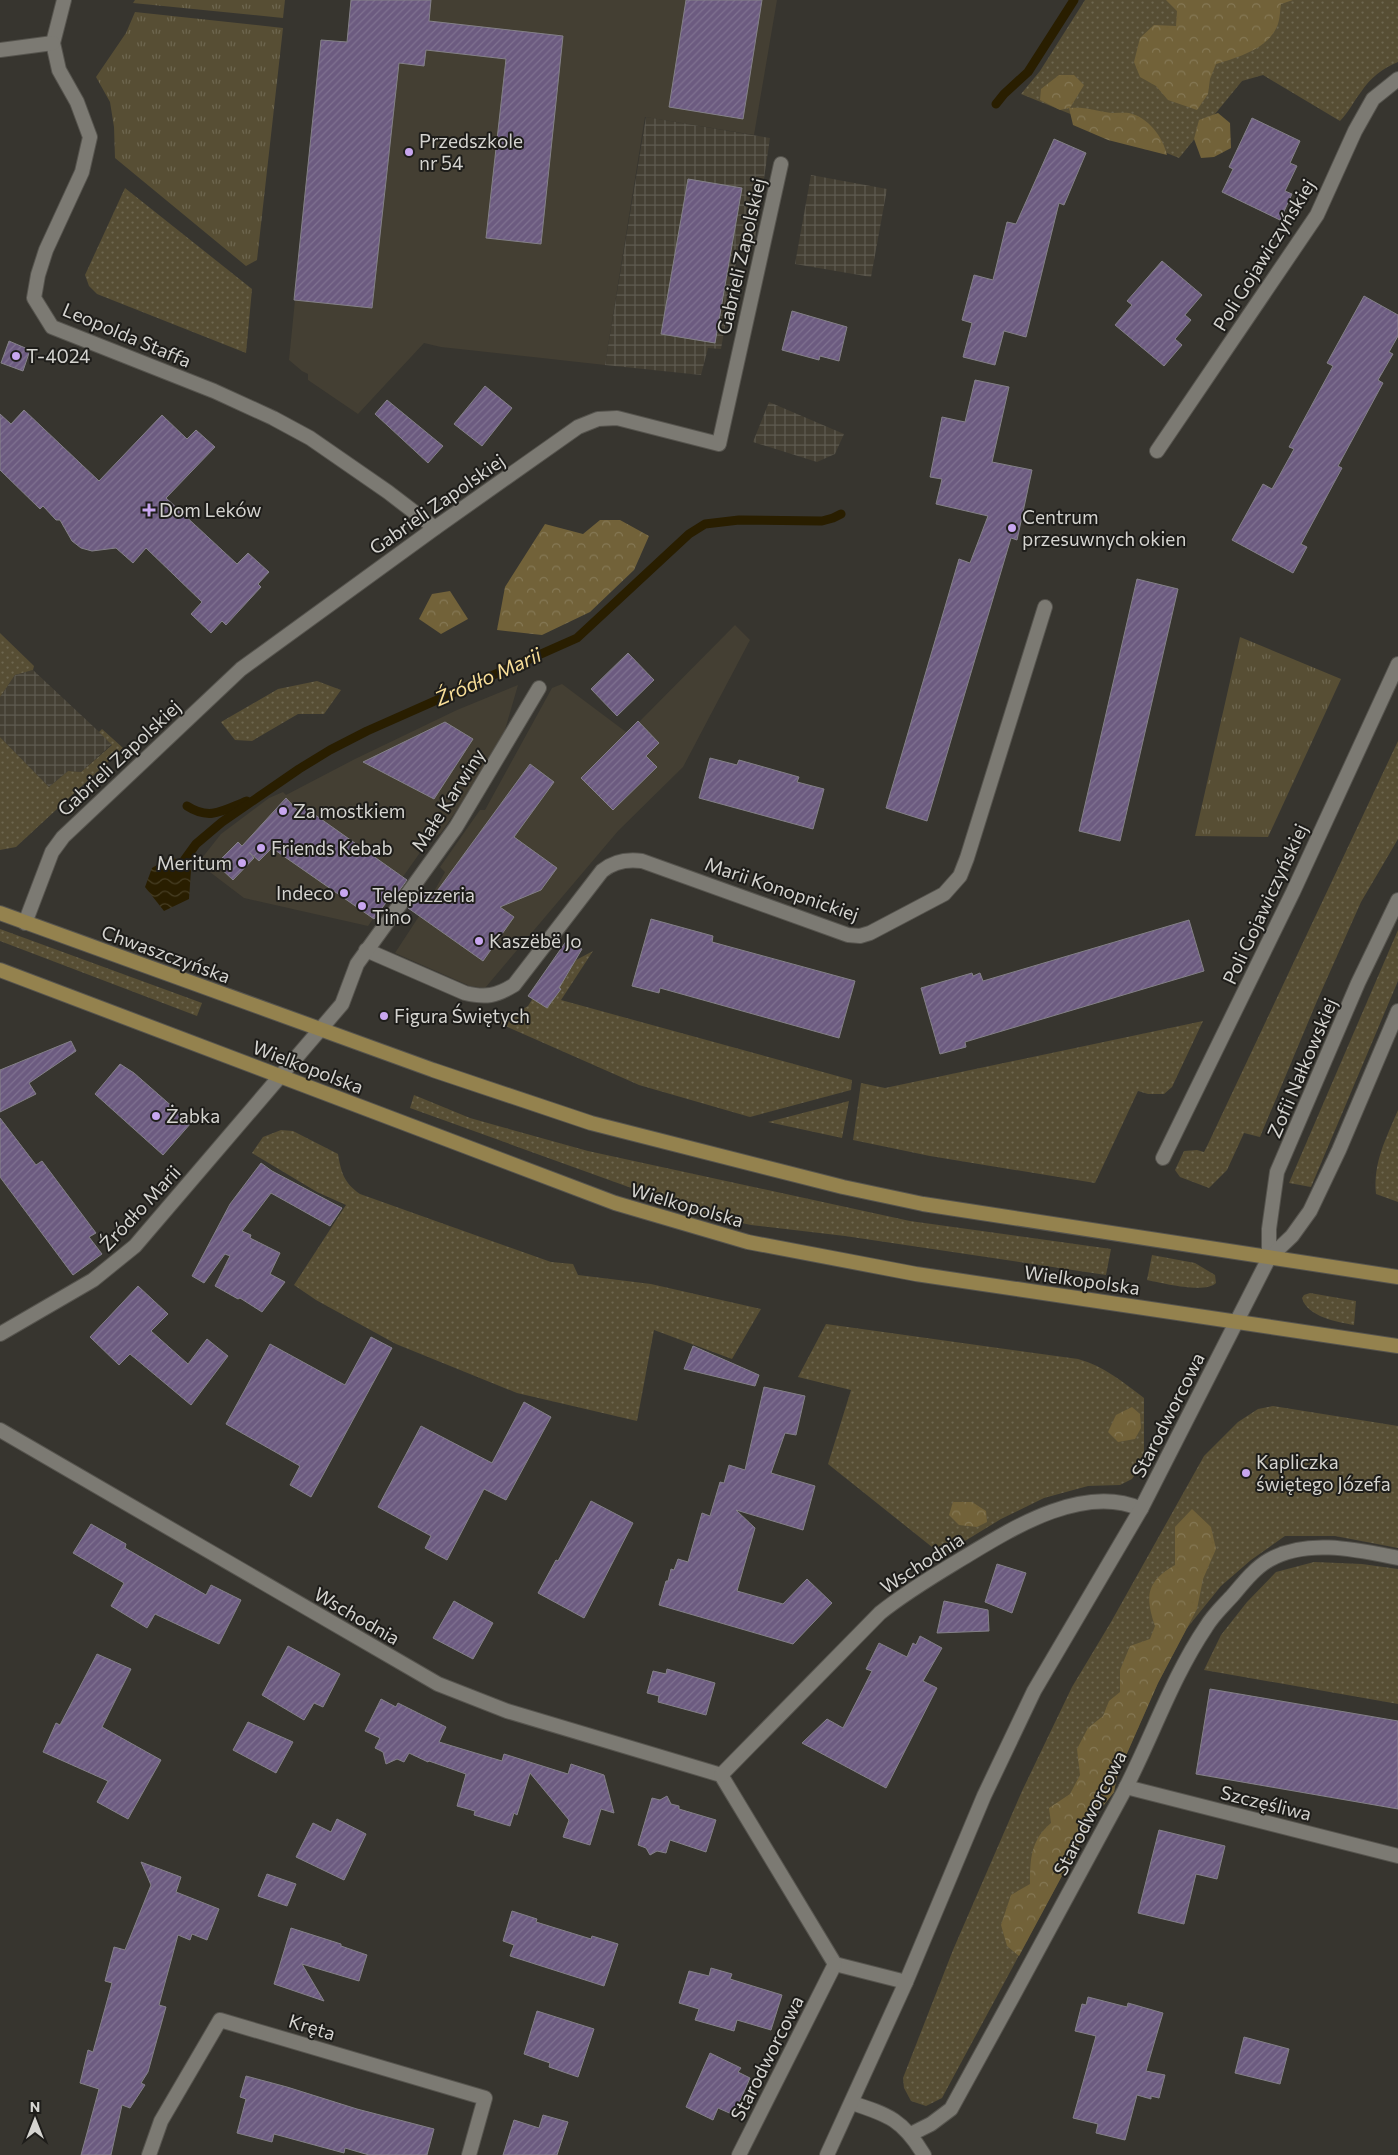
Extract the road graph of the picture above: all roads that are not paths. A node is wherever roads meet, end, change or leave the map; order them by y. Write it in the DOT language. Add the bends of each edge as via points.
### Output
graph roads {
  1 [pos="64,0"];
  2 [pos="53,42"];
  3 [pos="0,50"];
  4 [pos="1398,79"];
  5 [pos="781,164"];
  6 [pos="1157,451"];
  7 [pos="435,528"];
  8 [pos="1044,607"];
  9 [pos="1398,664"];
  10 [pos="539,688"];
  11 [pos="1398,900"];
  12 [pos="0,913"];
  13 [pos="26,923"];
  14 [pos="366,950"];
  15 [pos="0,970"];
  16 [pos="1398,1011"];
  17 [pos="320,1029"];
  18 [pos="280,1076"];
  19 [pos="1163,1158"];
  20 [pos="1269,1258"];
  21 [pos="1398,1277"];
  22 [pos="1236,1321"];
  23 [pos="0,1334"];
  24 [pos="1398,1346"];
  25 [pos="0,1430"];
  26 [pos="1140,1509"];
  27 [pos="1398,1558"];
  28 [pos="721,1775"];
  29 [pos="1126,1787"];
  30 [pos="1398,1856"];
  31 [pos="835,1964"];
  32 [pos="906,1982"];
  33 [pos="852,2103"];
  34 [pos="911,2134"];
  35 [pos="148,2155"];
  36 [pos="469,2155"];
  37 [pos="739,2155"];
  38 [pos="828,2155"];
  39 [pos="924,2155"];
  1 -- 2 [label="street, Leopolda Staffa"];
  2 -- 3 [label="street"];
  2 -- 7 [label="street, Leopolda Staffa" via="59,70 90,137 82,172 38,275 34,298 52,327 214,391 273,418 388,492"];
  4 -- 6 [label="street, Poli Gojawiczyńskiej" via="1373,99 1317,214"];
  5 -- 7 [label="street, Gabrieli Zapolskiej" via="720,444 617,418 598,419 578,427"];
  7 -- 13 [label="street, Gabrieli Zapolskiej" via="241,669 63,837 52,852"];
  8 -- 14 [label="street, Marii Konopnickiej" via="960,876 944,894 870,933 848,935 629,859 609,865 602,871 514,985 502,992 482,997 465,993"];
  9 -- 19 [label="street, Poli Gojawiczyńskiej" via="1293,892"];
  10 -- 14 [label="street, Małe Karwiny" via="456,827"];
  11 -- 20 [label="street, Zofii Nałkowskiej" via="1358,983 1277,1172 1269,1229"];
  12 -- 13 [label="main road, Chwaszczyńska"];
  13 -- 17 [label="main road, Chwaszczyńska"];
  14 -- 17 [label="street, Małe Karwiny" via="357,964 342,1004"];
  15 -- 18 [label="main road, Wielkopolska"];
  16 -- 20 [label="street, Zofii Nałkowskiej" via="1310,1210 1292,1236"];
  17 -- 18 [label="street, Źródło Marii"];
  17 -- 20 [label="main road" via="591,1123 843,1187 923,1204"];
  18 -- 22 [label="main road, Wielkopolska" via="615,1203 748,1242 916,1274"];
  18 -- 23 [label="street, Źródło Marii" via="135,1246 93,1280"];
  20 -- 21 [label="main road"];
  20 -- 22 [label="street, Zofii Nałkowskiej"];
  22 -- 24 [label="main road, Wielkopolska"];
  22 -- 26 [label="street, Starodworcowa"];
  25 -- 28 [label="street, Wschodnia" via="438,1684 499,1708"];
  26 -- 28 [label="street, Wschodnia" via="1125,1502 1066,1507 1020,1524 906,1593 880,1613"];
  26 -- 32 [label="street, Starodworcowa" via="1034,1691 984,1796"];
  27 -- 29 [label="street, Starodworcowa" via="1310,1547 1270,1559 1255,1570 1207,1625 1184,1662"];
  28 -- 31 [label="street"];
  29 -- 30 [label="street, Szczęśliwa"];
  29 -- 34 [label="street, Starodworcowa" via="951,2109"];
  31 -- 32 [label="street"];
  31 -- 37 [label="street, Starodworcowa"];
  32 -- 33 [label="street, Starodworcowa"];
  33 -- 34 [label="street" via="896,2120"];
  33 -- 38 [label="street, Starodworcowa"];
  34 -- 39 [label="street"];
  35 -- 36 [label="street, Kręta" via="161,2121 220,2020 484,2098"];
}
